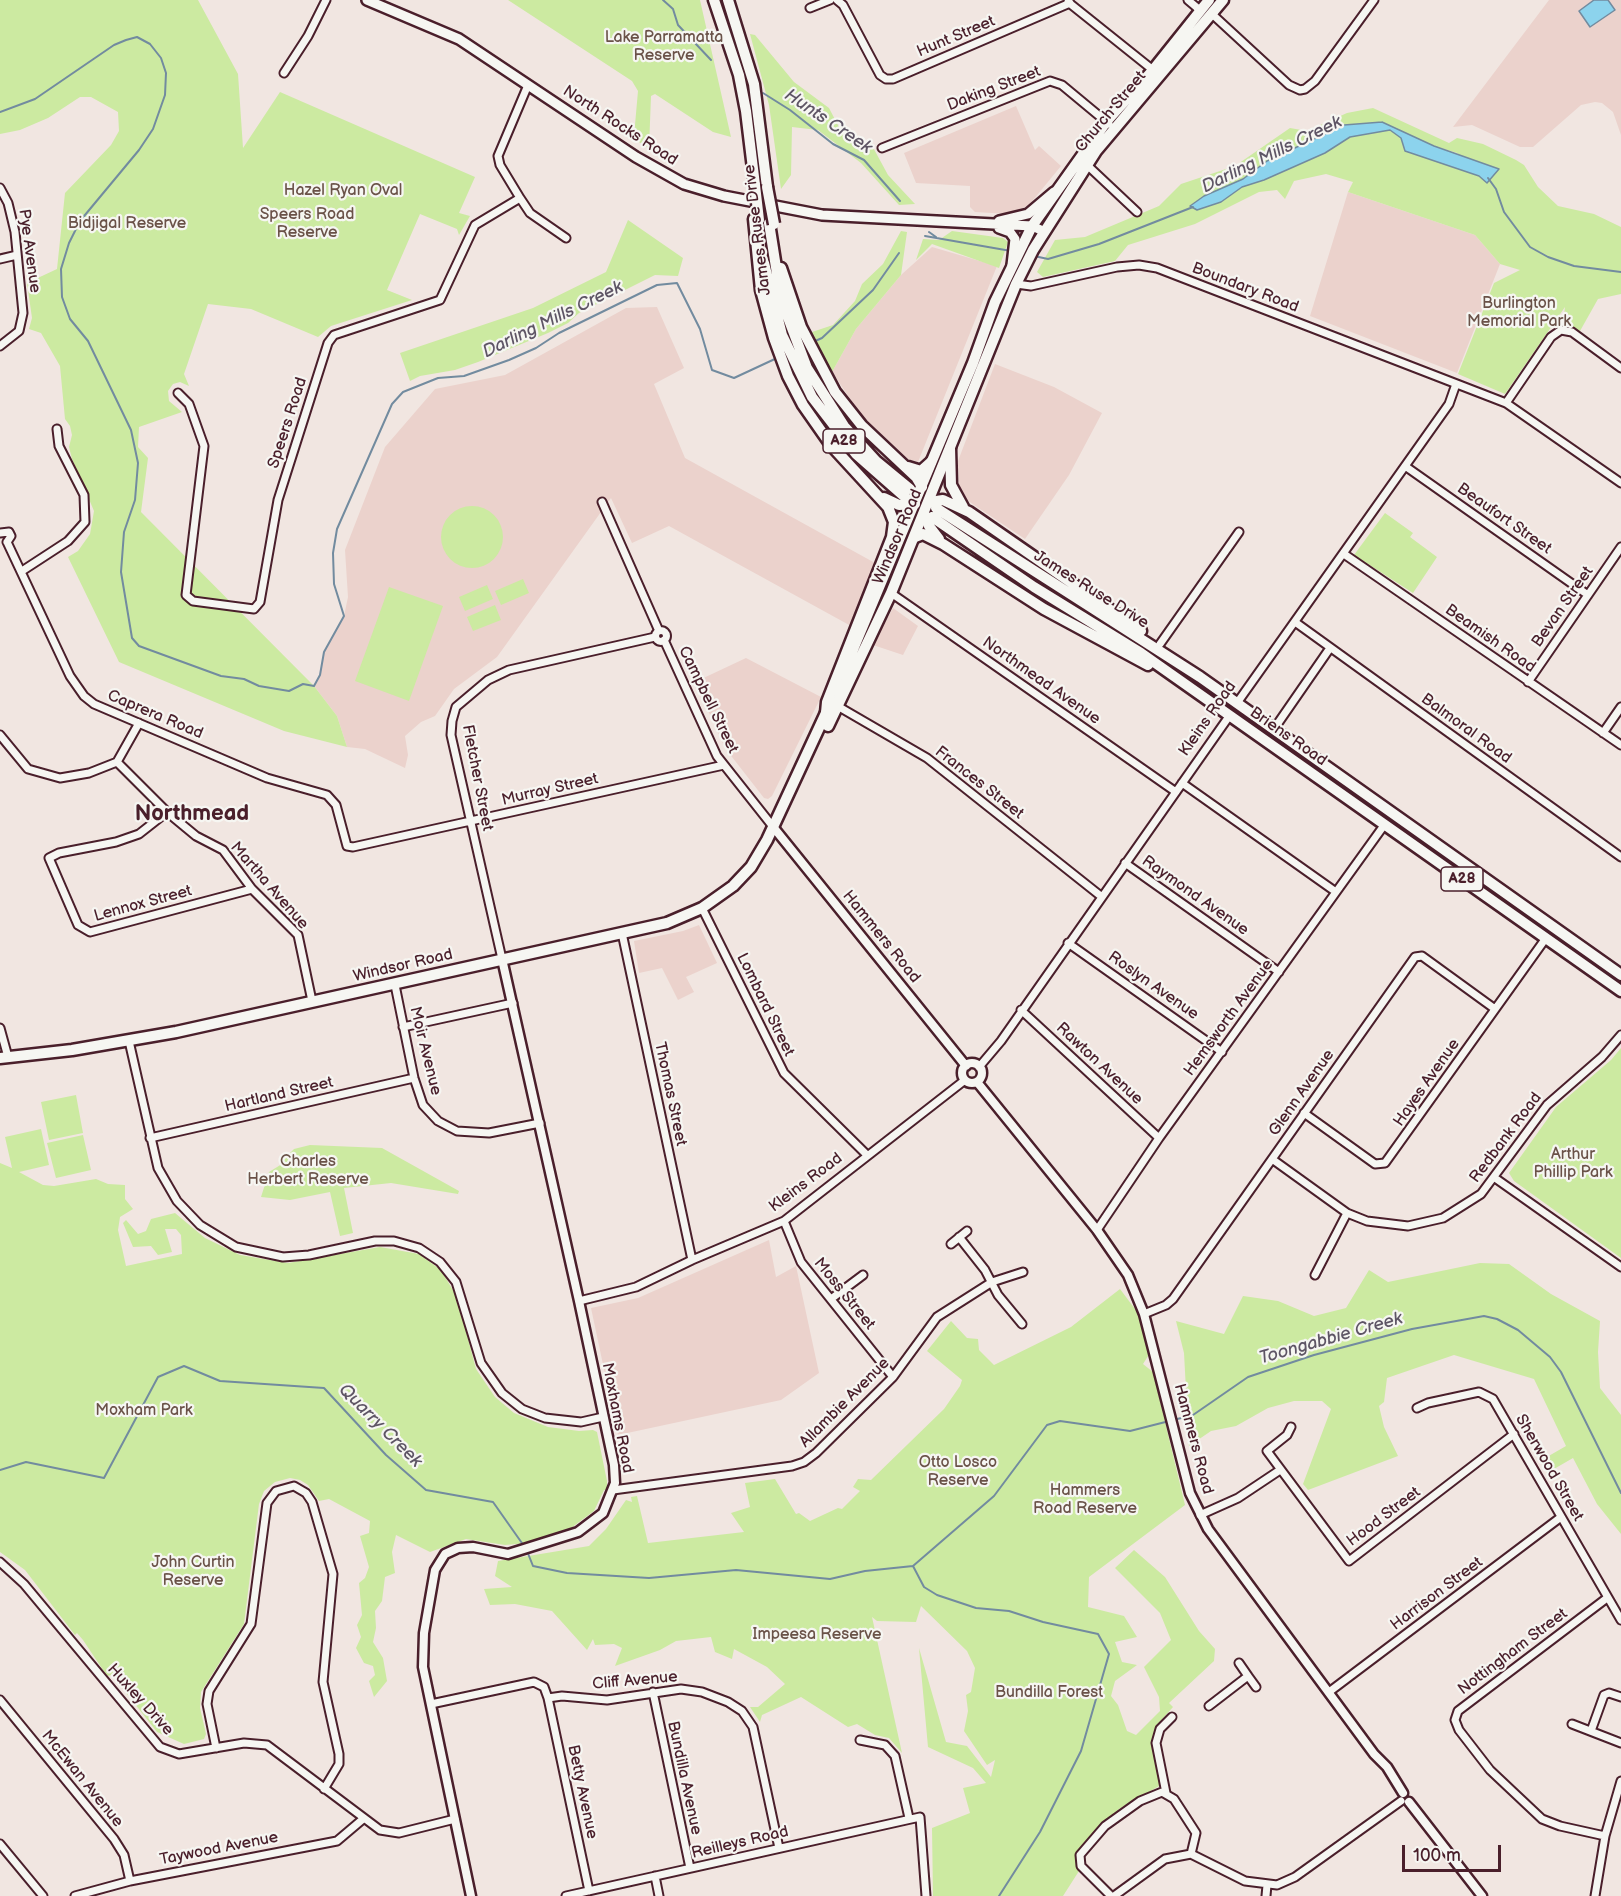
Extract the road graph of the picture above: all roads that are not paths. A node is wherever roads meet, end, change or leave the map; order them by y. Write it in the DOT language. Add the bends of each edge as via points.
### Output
graph roads {
  1 [pos="326,0"];
  2 [pos="367,0"];
  3 [pos="714,0"];
  4 [pos="728,0"];
  5 [pos="830,0"];
  6 [pos="837,0"];
  7 [pos="1188,0"];
  8 [pos="1209,0"];
  9 [pos="1223,0"];
  10 [pos="1374,0"];
  11 [pos="1068,1"];
  12 [pos="810,8"];
  13 [pos="1206,13"];
  14 [pos="1156,73"];
  15 [pos="284,74"];
  16 [pos="528,85"];
  17 [pos="1110,125"];
  18 [pos="882,148"];
  19 [pos="1086,164"];
  20 [pos="0,188"];
  21 [pos="1057,189"];
  22 [pos="520,198"];
  23 [pos="1137,212"];
  24 [pos="764,221"];
  25 [pos="985,224"];
  26 [pos="1032,226"];
  27 [pos="1043,231"];
  28 [pos="566,238"];
  29 [pos="1017,247"];
  30 [pos="1033,250"];
  31 [pos="17,255"];
  32 [pos="0,259"];
  33 [pos="1015,265"];
  34 [pos="1017,284"];
  35 [pos="787,333"];
  36 [pos="0,346"];
  37 [pos="1621,368"];
  38 [pos="797,372"];
  39 [pos="1456,384"];
  40 [pos="178,393"];
  41 [pos="1506,403"];
  42 [pos="57,429"];
  43 [pos="950,448"];
  44 [pos="931,462"];
  45 [pos="905,466"];
  46 [pos="1405,466"];
  47 [pos="923,483"];
  48 [pos="1621,483"];
  49 [pos="873,491"];
  50 [pos="602,502"];
  51 [pos="922,504"];
  52 [pos="969,512"];
  53 [pos="1,530"];
  54 [pos="1239,532"];
  55 [pos="915,537"];
  56 [pos="4,541"];
  57 [pos="943,544"];
  58 [pos="1621,547"];
  59 [pos="1344,554"];
  60 [pos="22,572"];
  61 [pos="891,593"];
  62 [pos="1588,595"];
  63 [pos="1294,622"];
  64 [pos="657,634"];
  65 [pos="1160,644"];
  66 [pos="1330,648"];
  67 [pos="1200,677"];
  68 [pos="1528,682"];
  69 [pos="1188,686"];
  70 [pos="835,704"];
  71 [pos="1237,704"];
  72 [pos="1621,707"];
  73 [pos="826,713"];
  74 [pos="1230,715"];
  75 [pos="139,723"];
  76 [pos="1274,729"];
  77 [pos="1603,733"];
  78 [pos="0,735"];
  79 [pos="1621,745"];
  80 [pos="117,762"];
  81 [pos="723,765"];
  82 [pos="1182,783"];
  83 [pos="1176,792"];
  84 [pos="166,812"];
  85 [pos="471,821"];
  86 [pos="1385,824"];
  87 [pos="774,828"];
  88 [pos="347,846"];
  89 [pos="1621,857"];
  90 [pos="1125,863"];
  91 [pos="252,889"];
  92 [pos="1336,892"];
  93 [pos="1102,897"];
  94 [pos="702,908"];
  95 [pos="622,933"];
  96 [pos="1546,938"];
  97 [pos="1068,943"];
  98 [pos="502,959"];
  99 [pos="1279,972"];
  100 [pos="1621,975"];
  101 [pos="395,985"];
  102 [pos="1621,991"];
  103 [pos="312,1001"];
  104 [pos="513,1003"];
  105 [pos="1495,1009"];
  106 [pos="1021,1010"];
  107 [pos="404,1027"];
  108 [pos="0,1028"];
  109 [pos="1621,1035"];
  110 [pos="129,1041"];
  111 [pos="1222,1052"];
  112 [pos="4,1058"];
  113 [pos="966,1066"];
  114 [pos="979,1067"];
  115 [pos="414,1078"];
  116 [pos="965,1080"];
  117 [pos="977,1082"];
  118 [pos="1304,1113"];
  119 [pos="540,1123"];
  120 [pos="150,1138"];
  121 [pos="1159,1138"];
  122 [pos="867,1155"];
  123 [pos="1272,1159"];
  124 [pos="1495,1178"];
  125 [pos="1347,1213"];
  126 [pos="784,1221"];
  127 [pos="1097,1230"];
  128 [pos="967,1231"];
  129 [pos="959,1237"];
  130 [pos="951,1244"];
  131 [pos="692,1260"];
  132 [pos="1621,1268"];
  133 [pos="1023,1272"];
  134 [pos="863,1275"];
  135 [pos="1315,1275"];
  136 [pos="992,1282"];
  137 [pos="831,1299"];
  138 [pos="579,1301"];
  139 [pos="1144,1314"];
  140 [pos="1022,1324"];
  141 [pos="893,1377"];
  142 [pos="1417,1408"];
  143 [pos="603,1417"];
  144 [pos="1291,1427"];
  145 [pos="1514,1434"];
  146 [pos="1280,1470"];
  147 [pos="613,1490"];
  148 [pos="1200,1515"];
  149 [pos="1562,1517"];
  150 [pos="0,1562"];
  151 [pos="1607,1598"];
  152 [pos="1621,1620"];
  153 [pos="1239,1663"];
  154 [pos="1248,1676"];
  155 [pos="1256,1687"];
  156 [pos="653,1692"];
  157 [pos="1329,1692"];
  158 [pos="1621,1697"];
  159 [pos="548,1698"];
  160 [pos="0,1700"];
  161 [pos="431,1704"];
  162 [pos="1209,1706"];
  163 [pos="1172,1718"];
  164 [pos="1572,1724"];
  165 [pos="1591,1731"];
  166 [pos="860,1740"];
  167 [pos="1621,1743"];
  168 [pos="216,1748"];
  169 [pos="1621,1781"];
  170 [pos="324,1788"];
  171 [pos="1166,1793"];
  172 [pos="1404,1799"];
  173 [pos="909,1818"];
  174 [pos="363,1819"];
  175 [pos="455,1819"];
  176 [pos="1605,1836"];
  177 [pos="0,1844"];
  178 [pos="779,1848"];
  179 [pos="1191,1854"];
  180 [pos="690,1868"];
  181 [pos="655,1876"];
  182 [pos="130,1881"];
  183 [pos="1267,1885"];
  184 [pos="589,1891"];
  185 [pos="43,1896"];
  186 [pos="75,1896"];
  187 [pos="471,1896"];
  188 [pos="566,1896"];
  189 [pos="659,1896"];
  190 [pos="926,1896"];
  191 [pos="1113,1896"];
  192 [pos="1266,1896"];
  193 [pos="1482,1896"];
  194 [pos="1594,1896"];
  1 -- 15 [label="street"];
  2 -- 16 [label="main road, North Rocks Road" via="459,39"];
  3 -- 24 [label="main road, James Ruse Drive / A28, bridge" via="740,81"];
  4 -- 24 [label="main road, James Ruse Drive / A28, bridge" via="754,84 767,187"];
  5 -- 12 [label="street"];
  6 -- 11 [label="street, Hunt Street" via="886,79"];
  7 -- 13 [label="street"];
  8 -- 13 [label="main road, Church Street"];
  9 -- 13 [label="main road, Church Street"];
  10 -- 13 [label="street" via="1315,81 1305,89 1289,85"];
  11 -- 14 [label="street"];
  13 -- 14 [label="main road, Church Street"];
  14 -- 17 [label="main road, Church Street"];
  16 -- 22 [label="street" via="498,156"];
  16 -- 25 [label="main road, North Rocks Road" via="663,174 705,191 822,215"];
  17 -- 18 [label="street, Daking Street" via="1062,85 1050,81"];
  17 -- 19 [label="main road, Church Street"];
  17 -- 21 [label="main road, Church Street"];
  19 -- 23 [label="street"];
  19 -- 27 [label="main road, Church Street"];
  20 -- 31 [label="street, Pye Avenue" via="8,203"];
  21 -- 25 [label="main road, North Rocks Road" via="1028,214"];
  21 -- 26 [label="main road, Church Street"];
  22 -- 28 [label="street" via="530,213"];
  22 -- 40 [label="street, Speers Road" via="475,225 440,300 334,334 328,343 278,500 260,602 254,609 193,601 186,595 204,446 189,404"];
  24 -- 35 [label="main road, James Ruse Drive / A28"];
  24 -- 35 [label="main road" via="761,290"];
  25 -- 26 [label="main road, North Rocks Road"];
  25 -- 29 [label="main road" via="1010,232"];
  26 -- 27 [label="main road, North Rocks Road"];
  26 -- 29 [label="main road, Church Street"];
  27 -- 30 [label="main road, Church Street"];
  29 -- 33 [label="main road, Windsor Road"];
  30 -- 33 [label="main road, Windsor Road"];
  31 -- 32 [label="street"];
  31 -- 36 [label="street, Pye Avenue" via="22,323 12,339"];
  33 -- 34 [label="main road, Windsor Road"];
  33 -- 44 [label="main road, Windsor Road"];
  34 -- 39 [label="street, Boundary Road" via="1031,286 1116,267 1157,268"];
  34 -- 43 [label="main road, Windsor Road"];
  35 -- 38 [label="main road, Briens Road / A28"];
  35 -- 45 [label="main road" via="819,363 850,412"];
  37 -- 41 [label="street" via="1572,332 1561,330 1551,337"];
  38 -- 49 [label="main road" via="803,405 831,445"];
  38 -- 51 [label="main road, Briens Road / A28" via="840,437 868,466"];
  39 -- 41 [label="street, Boundary Road"];
  39 -- 46 [label="street, Kleins Road" via="1449,405"];
  41 -- 48 [label="street, Boundary Road"];
  42 -- 60 [label="street" via="59,446 84,495 85,522 68,541"];
  43 -- 51 [label="main road, Windsor Road" via="936,486"];
  43 -- 52 [label="main road" via="952,489"];
  44 -- 45 [label="main road" via="918,471"];
  44 -- 47 [label="main road, Windsor Road"];
  45 -- 47 [label="main road"];
  46 -- 59 [label="street, Kleins Road"];
  46 -- 62 [label="street, Beaufort Street"];
  47 -- 51 [label="main road, Windsor Road"];
  49 -- 51 [label="main road" via="894,503"];
  49 -- 73 [label="main road" via="892,514 892,537"];
  50 -- 64 [label="street"];
  51 -- 52 [label="main road" via="943,500"];
  51 -- 55 [label="main road, Windsor Road"];
  51 -- 57 [label="main road" via="932,532"];
  51 -- 67 [label="main road, James Ruse Drive / A28"];
  51 -- 69 [label="main road, Briens Road / A28"];
  51 -- 70 [label="main road, Windsor Road" via="906,524"];
  52 -- 65 [label="main road"];
  53 -- 56 [label="street, Caprera Road" via="10,534"];
  54 -- 65 [label="street"];
  55 -- 57 [label="main road" via="923,534"];
  55 -- 61 [label="main road, Windsor Road"];
  56 -- 60 [label="street, Caprera Road"];
  57 -- 69 [label="main road" via="1044,609"];
  58 -- 62 [label="street, Bevan Street"];
  59 -- 63 [label="street, Kleins Road"];
  59 -- 68 [label="street, Beamish Road"];
  60 -- 75 [label="street, Caprera Road" via="77,688 94,704"];
  61 -- 70 [label="main road, Windsor Road"];
  61 -- 83 [label="street, Northmead Avenue"];
  62 -- 68 [label="street, Bevan Street"];
  63 -- 66 [label="street, Balmoral Road"];
  63 -- 71 [label="street, Kleins Road"];
  64 -- 81 [label="street, Campbell Street" via="658,640 664,640"];
  64 -- 85 [label="street, Fletcher Street" via="508,670 459,702 451,735"];
  65 -- 67 [label="main road"];
  66 -- 76 [label="street"];
  66 -- 89 [label="street, Balmoral Road"];
  67 -- 71 [label="main road, Briens Road / A28"];
  68 -- 77 [label="street, Beamish Road"];
  69 -- 74 [label="main road, Briens Road / A28"];
  70 -- 73 [label="main road, Windsor Road"];
  70 -- 87 [label="main road, Windsor Road"];
  70 -- 93 [label="street, Frances Street" via="927,758"];
  71 -- 74 [label="main road, Kleins Road"];
  71 -- 76 [label="main road, Briens Road / A28"];
  72 -- 77 [label="street"];
  73 -- 87 [label="main road, Windsor Road"];
  74 -- 82 [label="street, Kleins Road"];
  74 -- 86 [label="main road, Briens Road / A28"];
  75 -- 80 [label="street"];
  75 -- 88 [label="street, Caprera Road" via="267,778 327,795 336,806"];
  76 -- 100 [label="main road, Briens Road / A28"];
  77 -- 79 [label="street, Beamish Road"];
  78 -- 80 [label="street" via="28,769 60,778 89,773"];
  80 -- 84 [label="street, Martha Avenue"];
  81 -- 85 [label="street, Murray Street"];
  81 -- 87 [label="street, Campbell Street"];
  82 -- 83 [label="street, Kleins Road"];
  82 -- 92 [label="street"];
  83 -- 90 [label="street, Kleins Road"];
  84 -- 91 [label="street, Martha Avenue" via="196,836 223,850"];
  84 -- 91 [label="street, Lennox Street" via="132,837 48,858 78,925 90,932"];
  85 -- 88 [label="street, Murray Street"];
  85 -- 98 [label="street, Fletcher Street"];
  86 -- 92 [label="street, Hemsworth Avenue"];
  86 -- 96 [label="main road, Briens Road / A28"];
  87 -- 94 [label="main road, Windsor Road" via="751,867 733,886"];
  87 -- 113 [label="street, Hammers Road"];
  90 -- 93 [label="street, Kleins Road"];
  90 -- 99 [label="street, Raymond Avenue"];
  91 -- 103 [label="street, Martha Avenue" via="298,935"];
  92 -- 99 [label="street, Hemsworth Avenue"];
  93 -- 97 [label="street, Kleins Road"];
  94 -- 95 [label="main road, Windsor Road" via="667,923"];
  94 -- 122 [label="street, Lombard Street" via="784,1073"];
  95 -- 98 [label="main road, Windsor Road"];
  95 -- 131 [label="street, Thomas Street"];
  96 -- 102 [label="main road, Briens Road / A28"];
  96 -- 105 [label="street, Hayes Avenue"];
  97 -- 106 [label="street, Kleins Road"];
  97 -- 111 [label="street, Roslyn Avenue"];
  98 -- 101 [label="main road, Windsor Road"];
  98 -- 104 [label="street, Moxhams Road"];
  99 -- 111 [label="street, Hemsworth Avenue"];
  101 -- 103 [label="main road, Windsor Road"];
  101 -- 107 [label="street, Moir Avenue"];
  103 -- 110 [label="main road, Windsor Road"];
  104 -- 107 [label="street"];
  104 -- 119 [label="street, Moxhams Road"];
  105 -- 118 [label="street, Hayes Avenue" via="1385,1163 1375,1164"];
  105 -- 118 [label="street, Glenn Avenue" via="1418,955"];
  106 -- 114 [label="street, Kleins Road"];
  106 -- 121 [label="street, Rawton Avenue"];
  107 -- 115 [label="street, Moir Avenue"];
  108 -- 112 [label="street"];
  109 -- 124 [label="street, Redbank Road" via="1547,1105"];
  110 -- 112 [label="main road, Windsor Road"];
  110 -- 120 [label="street"];
  111 -- 121 [label="street, Hemsworth Avenue"];
  113 -- 114 [label="street"];
  113 -- 116 [label="street" via="962,1074"];
  114 -- 117 [label="street" via="981,1075"];
  115 -- 119 [label="street, Moir Avenue" via="423,1105 438,1121 457,1131 489,1133"];
  115 -- 120 [label="street, Hartland Street"];
  116 -- 117 [label="street"];
  116 -- 122 [label="street, Kleins Road"];
  117 -- 127 [label="street, Hammers Road"];
  118 -- 123 [label="street, Glenn Avenue"];
  119 -- 138 [label="street, Moxhams Road"];
  120 -- 143 [label="street" via="158,1168 172,1194 212,1234 247,1251 283,1257 317,1254 375,1240 419,1248 440,1262 456,1282 481,1363 502,1393 545,1418 582,1422"];
  121 -- 127 [label="street, Hemsworth Avenue"];
  122 -- 126 [label="street, Kleins Road"];
  123 -- 125 [label="street, Redbank Road"];
  123 -- 139 [label="street, Glenn Avenue" via="1173,1299"];
  124 -- 125 [label="street, Redbank Road" via="1466,1206 1427,1223 1383,1225"];
  124 -- 132 [label="street"];
  125 -- 135 [label="street"];
  126 -- 131 [label="street, Kleins Road"];
  126 -- 137 [label="street, Moss Street" via="801,1262"];
  127 -- 139 [label="street, Hammers Road" via="1128,1275"];
  128 -- 129 [label="street"];
  129 -- 130 [label="street"];
  129 -- 136 [label="street"];
  131 -- 138 [label="street, Kleins Road" via="636,1287"];
  133 -- 136 [label="street, Allambie Avenue"];
  134 -- 137 [label="street"];
  136 -- 140 [label="street"];
  136 -- 141 [label="street, Allambie Avenue" via="937,1317"];
  137 -- 141 [label="street, Moss Street"];
  138 -- 143 [label="street, Moxhams Road"];
  139 -- 148 [label="street, Hammers Road" via="1190,1493"];
  141 -- 147 [label="street, Allambie Avenue" via="804,1462"];
  142 -- 145 [label="street, Sherwood Street" via="1428,1402 1483,1394 1496,1402"];
  143 -- 147 [label="street, Moxhams Road" via="614,1470"];
  144 -- 146 [label="street, Hood Street" via="1267,1451"];
  145 -- 146 [label="street, Hood Street" via="1349,1561"];
  145 -- 149 [label="street, Sherwood Street"];
  146 -- 148 [label="street" via="1238,1498"];
  147 -- 161 [label="street, Moxhams Road" via="595,1522 573,1534 512,1553 464,1547 448,1552 440,1560 422,1652"];
  148 -- 157 [label="street, Hammers Road"];
  149 -- 151 [label="street, Sherwood Street"];
  149 -- 157 [label="street, Harrison Street"];
  150 -- 168 [label="street, Huxley Drive" via="24,1584 160,1746 179,1754"];
  151 -- 152 [label="street, Sherwood Street"];
  151 -- 176 [label="street, Nottingham Street" via="1458,1711 1455,1720 1490,1770 1542,1819"];
  153 -- 154 [label="street"];
  154 -- 155 [label="street"];
  154 -- 162 [label="street"];
  156 -- 159 [label="street, Cliff Avenue" via="607,1700"];
  156 -- 178 [label="street, Cliff Avenue" via="702,1692 732,1704 746,1716 754,1734"];
  156 -- 180 [label="street, Bundilla Avenue"];
  157 -- 172 [label="street, Hammers Road" via="1385,1763"];
  158 -- 165 [label="street" via="1604,1695"];
  159 -- 161 [label="street" via="544,1687 534,1682"];
  159 -- 184 [label="street, Betty Avenue"];
  160 -- 182 [label="street, McEwan Avenue" via="114,1839 124,1856"];
  161 -- 175 [label="street, Moxhams Road"];
  163 -- 171 [label="street" via="1160,1729 1156,1743"];
  164 -- 165 [label="street"];
  165 -- 167 [label="street"];
  166 -- 173 [label="street" via="885,1745 895,1756"];
  168 -- 170 [label="street, Huxley Drive" via="244,1743 267,1745"];
  168 -- 170 [label="street" via="207,1698 249,1632 267,1503 276,1491 294,1486 312,1502 333,1574 323,1682 339,1764"];
  169 -- 176 [label="street"];
  170 -- 174 [label="street, Huxley Drive"];
  171 -- 179 [label="street" via="1194,1828"];
  171 -- 191 [label="street" via="1151,1795 1122,1812 1080,1855 1081,1866"];
  172 -- 183 [label="street" via="1295,1877"];
  172 -- 193 [label="street, Hammers Road"];
  173 -- 178 [label="street, Reilleys Road"];
  173 -- 190 [label="street, Reilleys Road" via="920,1816"];
  174 -- 175 [label="street, Huxley Drive" via="380,1830 399,1833"];
  174 -- 182 [label="street, Taywood Avenue" via="337,1841"];
  175 -- 187 [label="street, Moxhams Road"];
  176 -- 194 [label="street"];
  177 -- 185 [label="street"];
  178 -- 180 [label="street, Reilleys Road"];
  179 -- 183 [label="street" via="1245,1881"];
  179 -- 191 [label="street" via="1165,1859"];
  180 -- 181 [label="street, Reilleys Road"];
  181 -- 184 [label="street, Reilleys Road"];
  181 -- 189 [label="street"];
  182 -- 186 [label="street, Taywood Avenue"];
  183 -- 192 [label="street"];
  184 -- 188 [label="street, Reilleys Road"];
}
